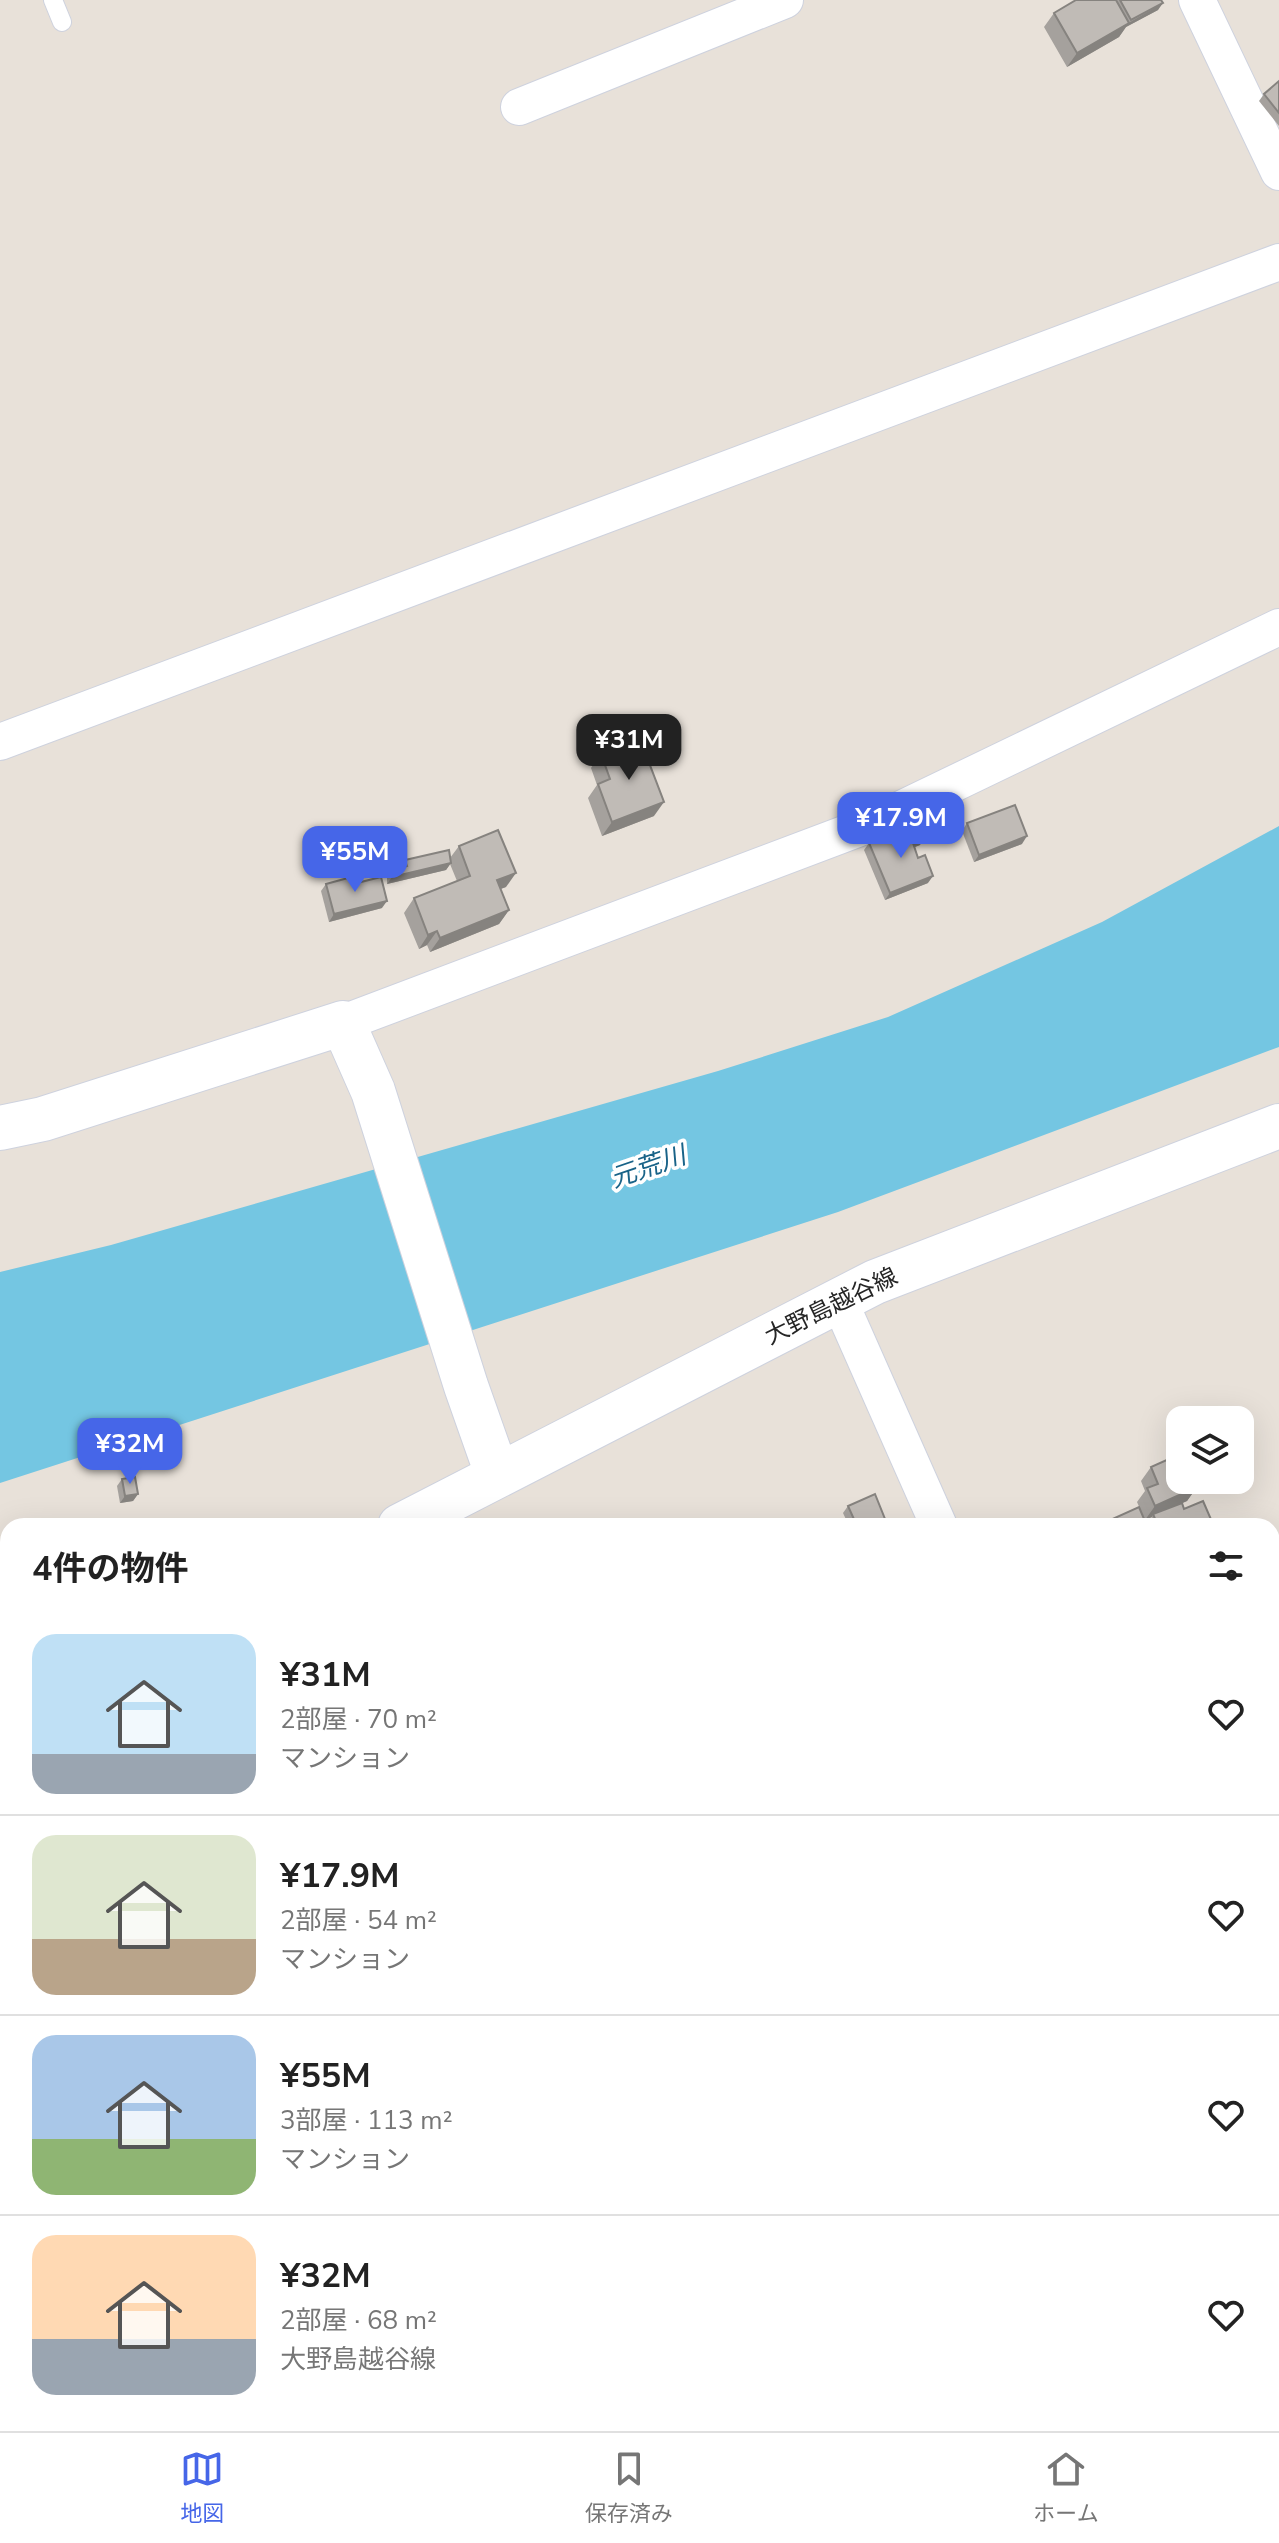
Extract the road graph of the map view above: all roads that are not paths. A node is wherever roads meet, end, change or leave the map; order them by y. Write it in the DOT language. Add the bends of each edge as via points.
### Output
graph roads {
  1 [pos="53,0"];
  2 [pos="785,0"];
  3 [pos="1197,0"];
  4 [pos="62,22"];
  5 [pos="519,107"];
  6 [pos="1279,172"];
  7 [pos="1279,262"];
  8 [pos="1279,627"];
  9 [pos="0,742"];
  10 [pos="343,1023"];
  11 [pos="1279,1126"];
  12 [pos="0,1128"];
  13 [pos="839,1300"];
  14 [pos="497,1474"];
  15 [pos="415,1518"];
  16 [pos="935,1518"];
  1 -- 4 [label="lane"];
  2 -- 5 [label="street"];
  3 -- 6 [label="street"];
  7 -- 9 [label="street"];
  8 -- 10 [label="street" via="868,825"];
  10 -- 12 [label="main road"];
  10 -- 14 [label="main road" via="373,1091"];
  11 -- 13 [label="main road, 大野島越谷線"];
  13 -- 14 [label="main road, 大野島越谷線"];
  13 -- 16 [label="street"];
  14 -- 15 [label="main road, 大野島越谷線"];
}
